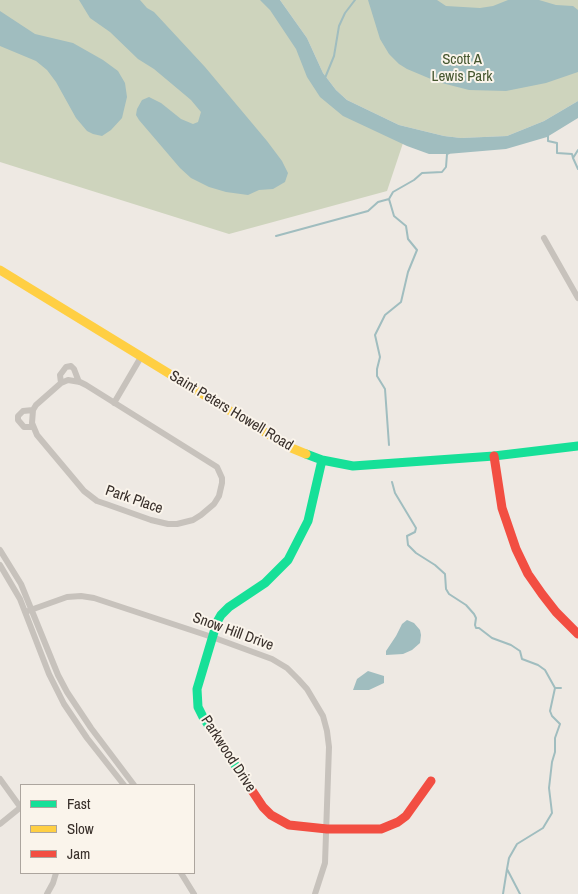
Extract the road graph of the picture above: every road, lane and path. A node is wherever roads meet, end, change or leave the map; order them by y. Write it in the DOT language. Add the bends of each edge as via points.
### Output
graph roads {
  1 [pos="544,238"];
  2 [pos="0,270"];
  3 [pos="578,298"];
  4 [pos="141,357"];
  5 [pos="79,382"];
  6 [pos="61,383"];
  7 [pos="114,403"];
  8 [pos="33,410"];
  9 [pos="33,427"];
  10 [pos="578,446"];
  11 [pos="494,456"];
  12 [pos="322,460"];
  13 [pos="0,550"];
  14 [pos="0,565"];
  15 [pos="32,609"];
  16 [pos="25,612"];
  17 [pos="578,634"];
  18 [pos="212,637"];
  19 [pos="82,716"];
  20 [pos="75,722"];
  21 [pos="0,779"];
  22 [pos="431,781"];
  23 [pos="123,784"];
  24 [pos="133,784"];
  25 [pos="20,807"];
  26 [pos="20,809"];
  27 [pos="0,824"];
  28 [pos="328,829"];
  29 [pos="56,874"];
  30 [pos="182,874"];
  31 [pos="47,894"];
  32 [pos="194,894"];
  33 [pos="315,894"];
  1 -- 3 [label="street"];
  2 -- 4 [label="street, Saint Peters Howell Road"];
  4 -- 7 [label="street"];
  4 -- 12 [label="street, Saint Peters Howell Road" via="289,447"];
  5 -- 6 [label="street" via="68,380"];
  5 -- 6 [label="street, Park Place" via="71,366 60,375"];
  5 -- 7 [label="street, Park Place"];
  6 -- 8 [label="street, Park Place"];
  7 -- 9 [label="street, Park Place" via="217,467 222,478 221,490 214,504 193,520 177,524 160,523 97,500 84,491"];
  8 -- 9 [label="street"];
  8 -- 9 [label="street, Park Place" via="23,411 18,420 24,427"];
  10 -- 11 [label="street, Saint Peters Howell Road"];
  11 -- 12 [label="street, Saint Peters Howell Road" via="353,466"];
  11 -- 17 [label="street" via="502,508 516,549 542,594"];
  12 -- 18 [label="street, Parkwood Drive" via="308,521 288,560 265,583 221,615"];
  13 -- 15 [label="street"];
  14 -- 16 [label="street"];
  15 -- 16 [label="street, Snow Hill Drive"];
  15 -- 18 [label="street, Snow Hill Drive" via="67,597 94,598"];
  15 -- 19 [label="street" via="58,675"];
  16 -- 20 [label="street" via="48,674"];
  18 -- 28 [label="street, Snow Hill Drive" via="272,659 287,668 315,701 325,723 330,747"];
  18 -- 28 [label="street, Parkwood Drive" via="197,689 198,707 203,716 271,815 294,826"];
  19 -- 20 [label="street"];
  19 -- 24 [label="street"];
  20 -- 23 [label="street"];
  21 -- 25 [label="street"];
  22 -- 28 [label="street, Parkwood Drive" via="412,809 398,822 381,829"];
  26 -- 27 [label="street"];
  28 -- 33 [label="street, Snow Hill Drive" via="325,863"];
  29 -- 31 [label="street"];
  30 -- 32 [label="street"];
}
